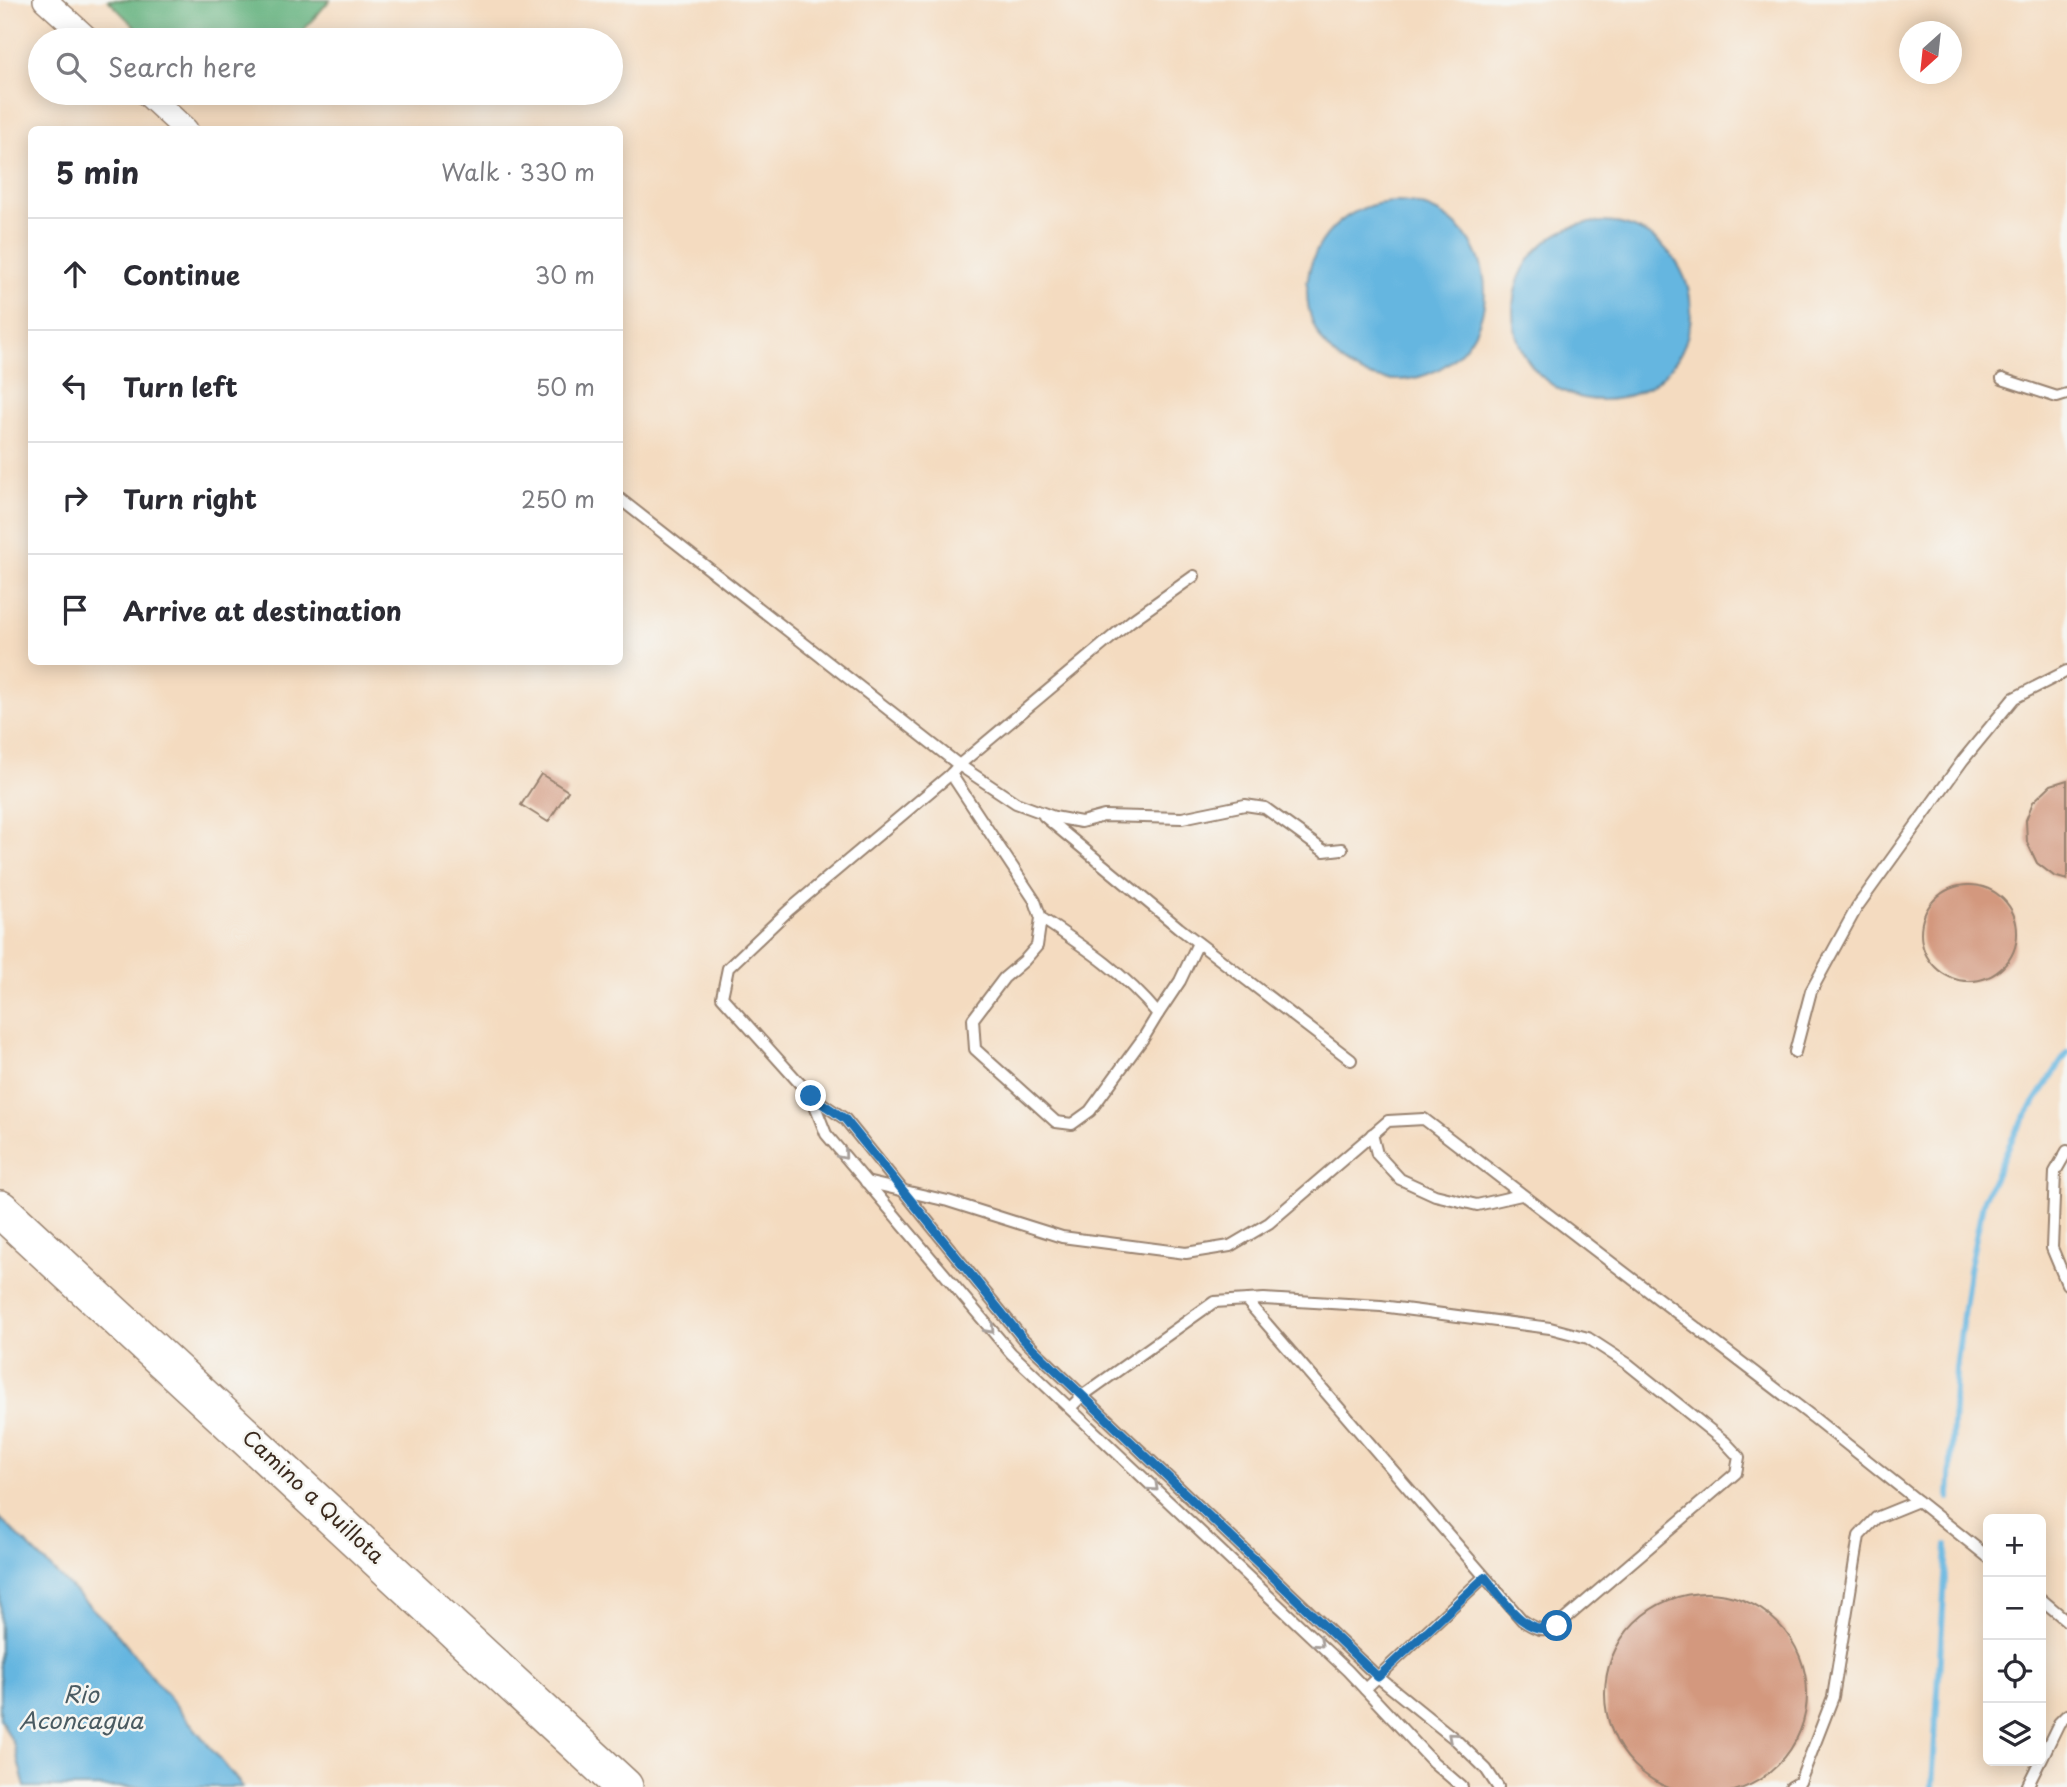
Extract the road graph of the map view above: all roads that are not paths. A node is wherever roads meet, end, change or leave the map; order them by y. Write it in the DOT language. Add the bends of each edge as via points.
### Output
graph roads {
  1 [pos="45,0"];
  2 [pos="76,28"];
  3 [pos="159,105"];
  4 [pos="182,126"];
  5 [pos="2002,379"];
  6 [pos="2067,394"];
  7 [pos="623,501"];
  8 [pos="1194,576"];
  9 [pos="2067,671"];
  10 [pos="960,765"];
  11 [pos="951,774"];
  12 [pos="1039,812"];
  13 [pos="1342,849"];
  14 [pos="1041,918"];
  15 [pos="1198,943"];
  16 [pos="1158,1014"];
  17 [pos="1795,1052"];
  18 [pos="1351,1060"];
  19 [pos="811,1096"];
  20 [pos="1372,1134"];
  21 [pos="2067,1151"];
  22 [pos="866,1182"];
  23 [pos="900,1188"];
  24 [pos="1521,1195"];
  25 [pos="0,1209"];
  26 [pos="2067,1284"];
  27 [pos="1246,1300"];
  28 [pos="1082,1396"];
  29 [pos="1069,1408"];
  30 [pos="1918,1501"];
  31 [pos="1983,1553"];
  32 [pos="1485,1577"];
  33 [pos="2046,1604"];
  34 [pos="2067,1620"];
  35 [pos="1378,1677"];
  36 [pos="1365,1689"];
  37 [pos="2067,1715"];
  38 [pos="2046,1748"];
  39 [pos="2037,1766"];
  40 [pos="624,1787"];
  41 [pos="1462,1787"];
  42 [pos="1497,1787"];
  43 [pos="1791,1787"];
  44 [pos="2027,1787"];
  1 -- 2 [label="street"];
  3 -- 4 [label="street"];
  5 -- 6 [label="lane" via="2057,397"];
  7 -- 10 [label="lane"];
  8 -- 10 [label="lane" via="1132,621"];
  9 -- 17 [label="lane" via="2014,698 1865,896 1811,991"];
  10 -- 11 [label="lane"];
  10 -- 12 [label="lane" via="1016,803"];
  11 -- 14 [label="lane" via="1035,901"];
  11 -- 19 [label="lane" via="789,910 728,968 722,997"];
  12 -- 13 [label="lane" via="1081,821 1104,816 1182,818 1245,805 1265,808 1324,851"];
  12 -- 15 [label="lane"];
  14 -- 16 [label="lane" via="1102,958"];
  14 -- 16 [label="lane" via="1037,946 1004,978 973,1019 975,1049 1056,1122 1072,1124 1090,1111"];
  15 -- 16 [label="lane"];
  15 -- 18 [label="lane"];
  19 -- 22 [label="lane, one-way" via="826,1134"];
  19 -- 23 [label="lane" via="845,1119"];
  20 -- 23 [label="lane" via="1269,1223 1230,1247 1186,1252 1062,1237"];
  20 -- 24 [label="lane" via="1388,1121 1424,1119"];
  20 -- 24 [label="lane" via="1377,1154 1400,1178 1435,1195 1477,1205"];
  21 -- 26 [label="lane" via="2055,1172 2052,1248"];
  22 -- 23 [label="lane"];
  22 -- 29 [label="lane, one-way" via="982,1321"];
  23 -- 28 [label="lane" via="1023,1339"];
  24 -- 30 [label="lane"];
  25 -- 40 [label="main road, Camino a Quillota"];
  27 -- 28 [label="lane" via="1213,1302"];
  27 -- 32 [label="lane"];
  27 -- 32 [label="lane" via="1381,1306 1550,1328 1588,1338 1628,1364 1739,1457 1735,1473 1557,1626 1542,1630 1522,1620"];
  28 -- 29 [label="lane"];
  28 -- 35 [label="lane"];
  29 -- 36 [label="lane, one-way"];
  30 -- 31 [label="lane"];
  30 -- 43 [label="lane" via="1876,1518 1859,1536 1833,1698 1800,1782"];
  32 -- 35 [label="lane"];
  33 -- 34 [label="lane"];
  35 -- 36 [label="lane"];
  42 -- 35 [label="lane, one-way" via="1486,1769 1456,1740"];
  36 -- 41 [label="lane"];
  37 -- 38 [label="lane"];
  39 -- 44 [label="lane"];
}
